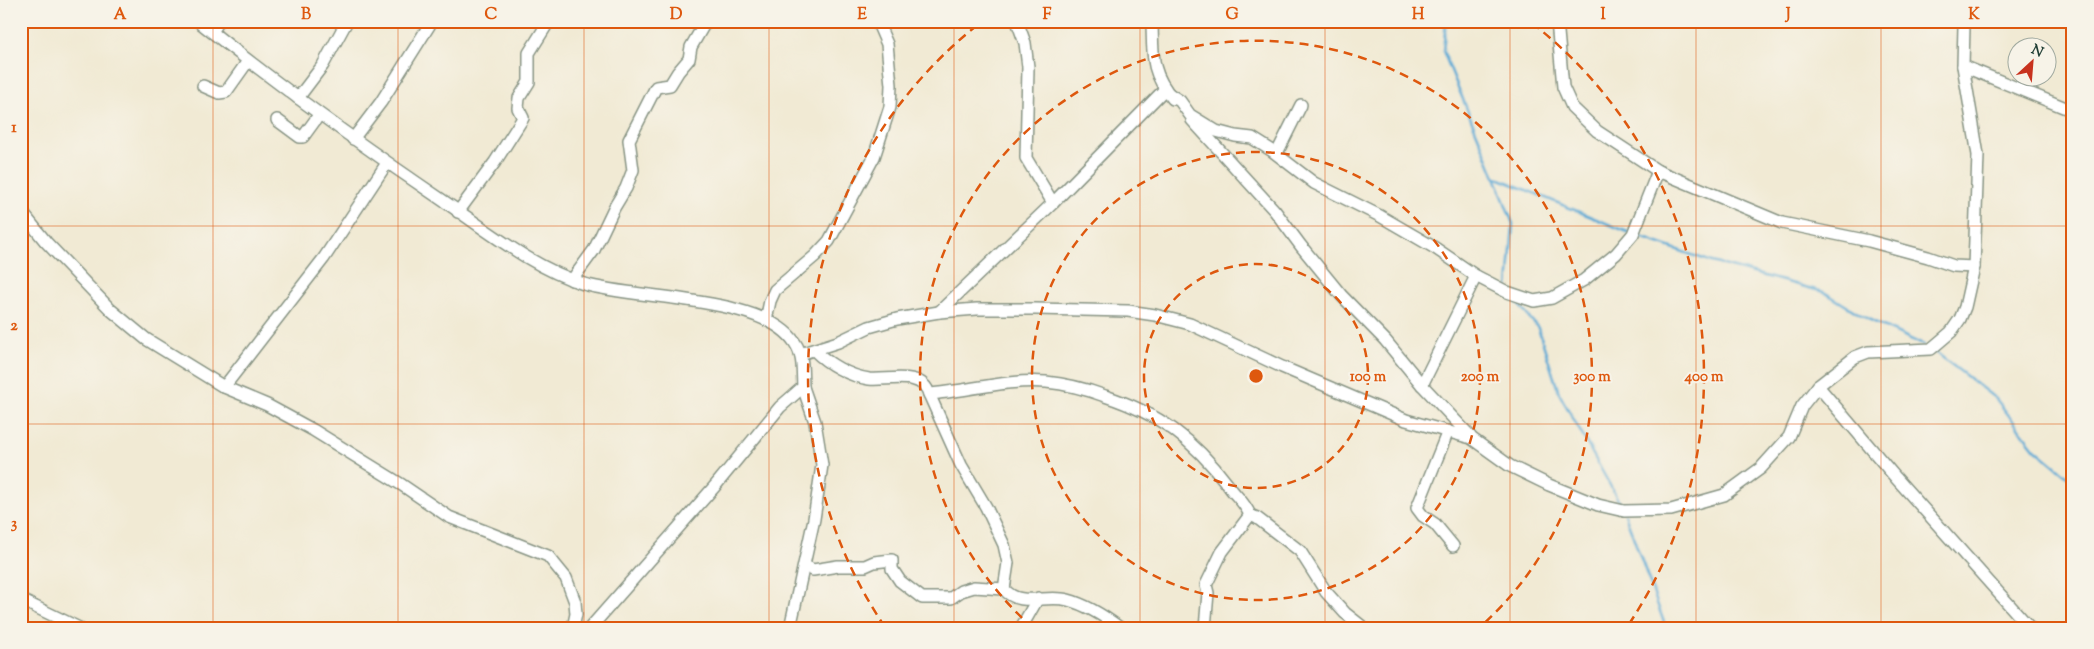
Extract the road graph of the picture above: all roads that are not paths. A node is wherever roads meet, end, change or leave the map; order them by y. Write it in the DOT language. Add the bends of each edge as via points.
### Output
graph roads {
  1 [pos="198,21"];
  2 [pos="219,21"];
  3 [pos="347,21"];
  4 [pos="432,21"];
  5 [pos="549,21"];
  6 [pos="706,21"];
  7 [pos="877,21"];
  8 [pos="1017,21"];
  9 [pos="1152,21"];
  10 [pos="1557,21"];
  11 [pos="1966,21"];
  12 [pos="212,32"];
  13 [pos="248,61"];
  14 [pos="1964,66"];
  15 [pos="203,86"];
  16 [pos="1167,92"];
  17 [pos="298,98"];
  18 [pos="1301,105"];
  19 [pos="2073,112"];
  20 [pos="319,115"];
  21 [pos="277,120"];
  22 [pos="353,140"];
  23 [pos="1276,154"];
  24 [pos="387,163"];
  25 [pos="1658,171"];
  26 [pos="1053,203"];
  27 [pos="21,211"];
  28 [pos="458,212"];
  29 [pos="1954,266"];
  30 [pos="1974,266"];
  31 [pos="1476,276"];
  32 [pos="572,280"];
  33 [pos="1970,282"];
  34 [pos="939,312"];
  35 [pos="766,320"];
  36 [pos="814,350"];
  37 [pos="800,354"];
  38 [pos="1422,385"];
  39 [pos="1818,386"];
  40 [pos="803,387"];
  41 [pos="224,388"];
  42 [pos="929,394"];
  43 [pos="1448,431"];
  44 [pos="1471,438"];
  45 [pos="1250,515"];
  46 [pos="1453,546"];
  47 [pos="805,566"];
  48 [pos="1004,589"];
  49 [pos="1038,598"];
  50 [pos="21,600"];
  51 [pos="570,627"];
  52 [pos="79,628"];
  53 [pos="590,628"];
  54 [pos="790,628"];
  55 [pos="1021,628"];
  56 [pos="1120,628"];
  57 [pos="1205,628"];
  58 [pos="1364,628"];
  59 [pos="2030,628"];
  1 -- 12 [label="street"];
  2 -- 12 [label="street"];
  3 -- 17 [label="street" via="323,65"];
  4 -- 22 [label="street"];
  5 -- 28 [label="street" via="529,53 528,82 519,98 518,108 523,118"];
  6 -- 32 [label="street" via="691,47 689,59 670,85 656,87 640,117 629,140 633,170 626,188 594,250"];
  7 -- 35 [label="street" via="887,44 891,85 890,107 874,157 829,241 775,290"];
  8 -- 26 [label="street" via="1025,43 1028,67 1026,158"];
  9 -- 16 [label="street" via="1153,63"];
  10 -- 25 [label="street" via="1563,87 1572,107 1597,131"];
  11 -- 14 [label="street"];
  12 -- 13 [label="street"];
  13 -- 15 [label="street" via="226,92 219,93"];
  13 -- 17 [label="street"];
  14 -- 19 [label="street"];
  14 -- 30 [label="street" via="1978,155"];
  16 -- 23 [label="street" via="1180,101 1190,115 1216,131 1252,138"];
  16 -- 26 [label="street"];
  16 -- 38 [label="street" via="1248,180 1341,295 1385,340"];
  17 -- 20 [label="street"];
  18 -- 23 [label="street"];
  20 -- 21 [label="street" via="303,137"];
  20 -- 22 [label="street"];
  22 -- 24 [label="street"];
  23 -- 31 [label="street" via="1314,183 1380,216"];
  24 -- 28 [label="street"];
  24 -- 41 [label="street" via="324,258"];
  25 -- 29 [label="street" via="1782,223 1868,240"];
  25 -- 31 [label="street" via="1633,234 1609,260 1584,280 1552,298 1534,301"];
  26 -- 34 [label="street"];
  27 -- 41 [label="street" via="46,242 118,316 146,340"];
  28 -- 32 [label="street" via="524,256"];
  29 -- 30 [label="street"];
  29 -- 33 [label="street"];
  30 -- 33 [label="street"];
  31 -- 38 [label="street"];
  32 -- 35 [label="street" via="602,289 697,300"];
  33 -- 39 [label="street" via="1960,319 1951,332 1931,349 1868,352 1855,357"];
  34 -- 36 [label="street" via="869,327"];
  34 -- 43 [label="street" via="1035,309 1128,311 1155,315 1190,324 1406,420"];
  35 -- 37 [label="street" via="795,342"];
  36 -- 37 [label="street"];
  36 -- 42 [label="street" via="831,364 868,379 917,379"];
  37 -- 40 [label="street"];
  38 -- 44 [label="street"];
  39 -- 44 [label="street" via="1802,406 1789,437 1761,468 1724,495 1672,510 1624,511 1598,505 1510,466"];
  39 -- 59 [label="street"];
  40 -- 47 [label="street" via="815,422 822,465"];
  40 -- 53 [label="street" via="780,407"];
  41 -- 51 [label="street" via="267,405 313,430 449,517 548,556 566,578 575,602 576,614"];
  42 -- 45 [label="street" via="979,386 1045,382 1080,387 1133,405 1186,439 1216,468 1245,503"];
  42 -- 48 [label="street" via="961,465 1004,545 1008,563"];
  43 -- 44 [label="street"];
  43 -- 46 [label="street" via="1417,508"];
  45 -- 57 [label="street" via="1222,552 1206,585"];
  45 -- 58 [label="street" via="1300,551 1326,592"];
  47 -- 48 [label="street" via="813,570 865,566 892,560 892,569 900,581 922,598 951,598 974,587"];
  47 -- 54 [label="street"];
  48 -- 49 [label="street" via="1014,598"];
  49 -- 55 [label="street"];
  49 -- 56 [label="street" via="1078,603"];
  50 -- 52 [label="street"];
}
